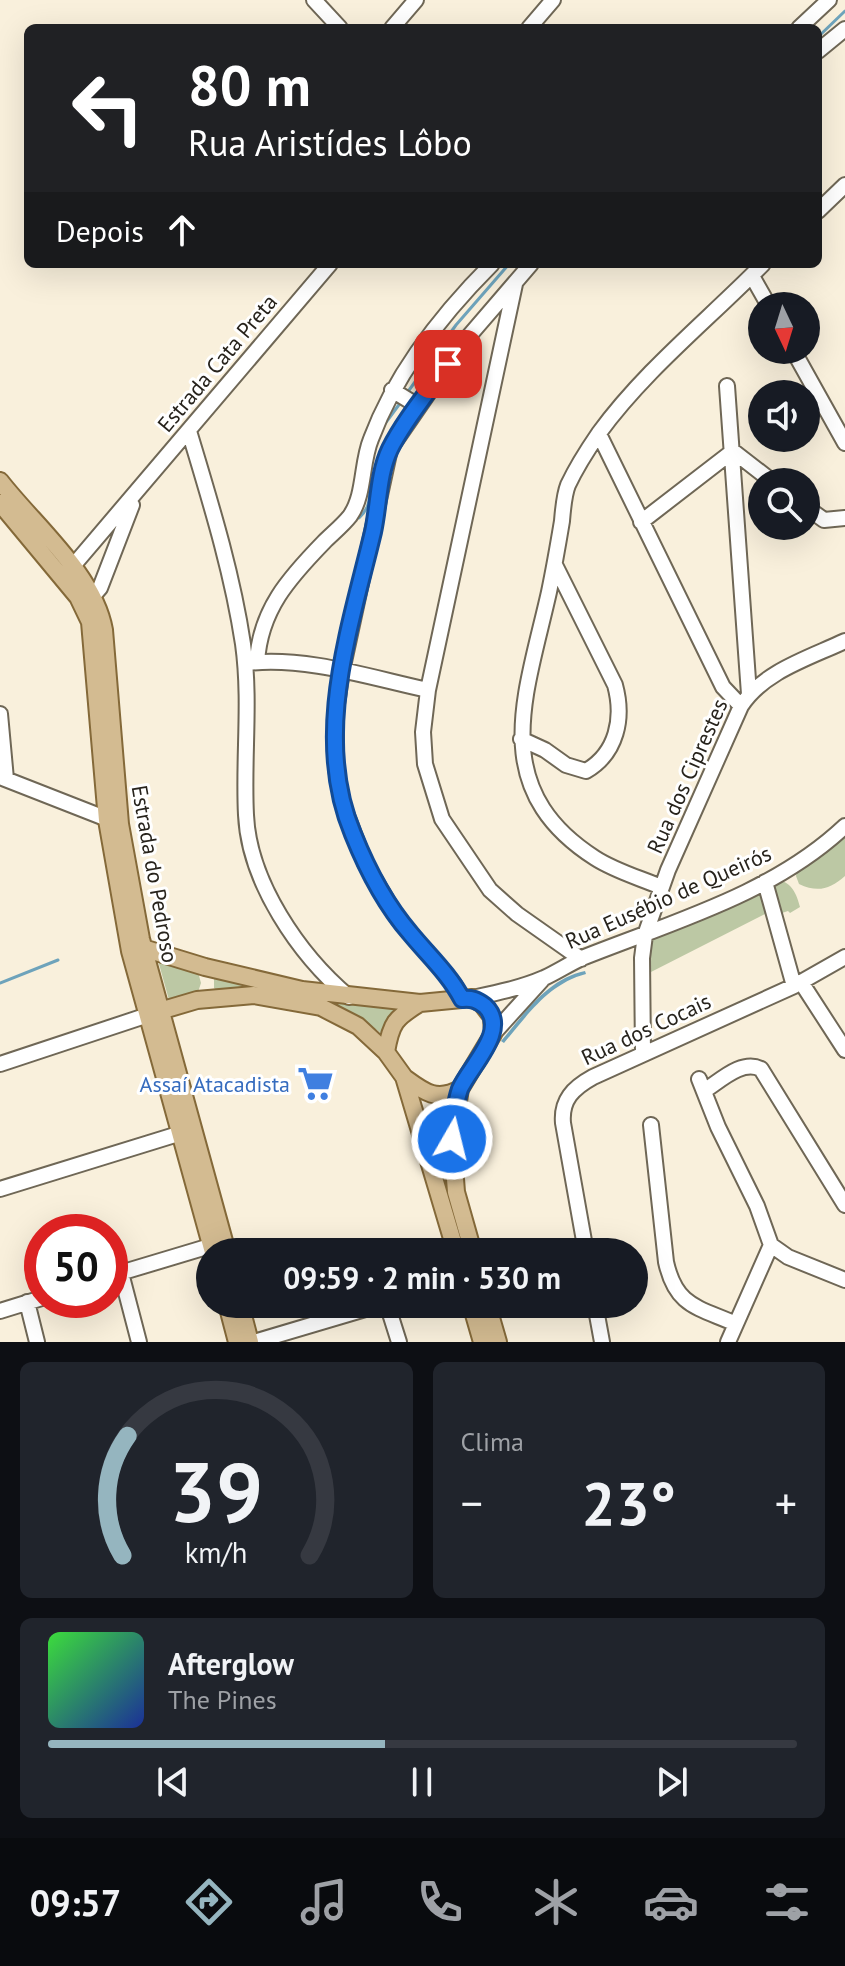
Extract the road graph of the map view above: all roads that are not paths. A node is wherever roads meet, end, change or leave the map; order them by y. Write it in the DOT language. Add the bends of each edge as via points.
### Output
graph roads {
  1 [pos="314,0"];
  2 [pos="416,0"];
  3 [pos="553,0"];
  4 [pos="829,0"];
  5 [pos="336,24"];
  6 [pos="395,24"];
  7 [pos="532,24"];
  8 [pos="803,24"];
  9 [pos="845,29"];
  10 [pos="822,48"];
  11 [pos="845,185"];
  12 [pos="822,207"];
  13 [pos="327,268"];
  14 [pos="488,268"];
  15 [pos="527,268"];
  16 [pos="759,268"];
  17 [pos="752,276"];
  18 [pos="516,280"];
  19 [pos="761,292"];
  20 [pos="485,317"];
  21 [pos="505,326"];
  22 [pos="801,364"];
  23 [pos="727,386"];
  24 [pos="392,390"];
  25 [pos="418,406"];
  26 [pos="189,431"];
  27 [pos="599,434"];
  28 [pos="845,443"];
  29 [pos="733,451"];
  30 [pos="755,468"];
  31 [pos="0,481"];
  32 [pos="139,490"];
  33 [pos="6,507"];
  34 [pos="820,517"];
  35 [pos="845,518"];
  36 [pos="641,522"];
  37 [pos="98,535"];
  38 [pos="112,555"];
  39 [pos="555,565"];
  40 [pos="68,573"];
  41 [pos="86,596"];
  42 [pos="845,641"];
  43 [pos="250,663"];
  44 [pos="342,671"];
  45 [pos="428,690"];
  46 [pos="745,700"];
  47 [pos="0,714"];
  48 [pos="521,739"];
  49 [pos="3,778"];
  50 [pos="113,822"];
  51 [pos="845,826"];
  52 [pos="765,882"];
  53 [pos="661,887"];
  54 [pos="645,935"];
  55 [pos="137,949"];
  56 [pos="845,957"];
  57 [pos="581,959"];
  58 [pos="205,967"];
  59 [pos="545,977"];
  60 [pos="798,984"];
  61 [pos="349,997"];
  62 [pos="467,999"];
  63 [pos="197,1000"];
  64 [pos="420,1003"];
  65 [pos="154,1013"];
  66 [pos="493,1034"];
  67 [pos="845,1050"];
  68 [pos="386,1052"];
  69 [pos="643,1054"];
  70 [pos="0,1064"];
  71 [pos="404,1077"];
  72 [pos="460,1089"];
  73 [pos="651,1125"];
  74 [pos="186,1131"];
  75 [pos="0,1189"];
  76 [pos="845,1205"];
  77 [pos="216,1238"];
  78 [pos="452,1238"];
  79 [pos="469,1238"];
  80 [pos="583,1238"];
  81 [pos="771,1245"];
  82 [pos="196,1254"];
  83 [pos="128,1271"];
  84 [pos="845,1280"];
  85 [pos="24,1303"];
  86 [pos="0,1311"];
  87 [pos="128,1311"];
  88 [pos="31,1318"];
  89 [pos="231,1318"];
  90 [pos="244,1318"];
  91 [pos="335,1318"];
  92 [pos="390,1318"];
  93 [pos="475,1318"];
  94 [pos="491,1318"];
  95 [pos="598,1318"];
  96 [pos="736,1324"];
  97 [pos="37,1342"];
  98 [pos="139,1342"];
  99 [pos="237,1342"];
  100 [pos="252,1342"];
  101 [pos="399,1342"];
  102 [pos="482,1342"];
  103 [pos="498,1342"];
  104 [pos="602,1342"];
  105 [pos="728,1342"];
  1 -- 5 [label="street"];
  2 -- 6 [label="street"];
  3 -- 7 [label="street"];
  4 -- 8 [label="street"];
  9 -- 10 [label="street"];
  11 -- 12 [label="street"];
  13 -- 26 [label="street, Estrada Cata Preta"];
  14 -- 24 [label="street" via="430,334"];
  15 -- 18 [label="street"];
  16 -- 17 [label="street"];
  17 -- 19 [label="street"];
  17 -- 27 [label="street" via="636,388"];
  18 -- 20 [label="street"];
  18 -- 21 [label="street"];
  20 -- 21 [label="street" via="497,317"];
  20 -- 25 [label="street"];
  21 -- 45 [label="street"];
  22 -- 28 [label="street"];
  23 -- 29 [label="street"];
  24 -- 25 [label="street"];
  24 -- 43 [label="street" via="370,441 351,515 273,601"];
  25 -- 44 [label="street" via="390,449"];
  26 -- 32 [label="street, Estrada Cata Preta"];
  26 -- 43 [label="street"];
  27 -- 36 [label="street"];
  27 -- 39 [label="street" via="567,488"];
  29 -- 30 [label="street"];
  29 -- 36 [label="street"];
  29 -- 46 [label="street"];
  31 -- 33 [label="main road, Estrada do Pedroso"];
  32 -- 37 [label="street, Estrada Cata Preta"];
  32 -- 38 [label="street, Estrada Cata Preta"];
  33 -- 40 [label="main road, Estrada do Pedroso"];
  34 -- 35 [label="street"];
  36 -- 46 [label="street" via="723,687"];
  37 -- 38 [label="street" via="108,540"];
  37 -- 40 [label="street, Estrada Cata Preta"];
  38 -- 41 [label="street, Estrada Cata Preta" via="104,578"];
  39 -- 48 [label="street" via="522,713"];
  39 -- 48 [label="street" via="615,685 620,720 604,757 586,771"];
  40 -- 41 [label="main road, Estrada do Pedroso"];
  41 -- 50 [label="main road, Estrada do Pedroso"];
  42 -- 46 [label="street, Rua dos Ciprestes" via="779,672"];
  43 -- 44 [label="street"];
  43 -- 61 [label="street" via="250,844 289,930"];
  44 -- 45 [label="street"];
  44 -- 62 [label="street" via="335,755 351,831 392,910"];
  45 -- 57 [label="street" via="425,764 447,827 490,890"];
  46 -- 53 [label="street, Rua dos Ciprestes"];
  47 -- 49 [label="street"];
  48 -- 53 [label="street" via="529,783 556,825 597,860"];
  49 -- 50 [label="street"];
  50 -- 55 [label="main road, Estrada do Pedroso"];
  51 -- 52 [label="street, Rua Eusébio de Queirós" via="812,854"];
  52 -- 54 [label="street, Rua Eusébio de Queirós"];
  52 -- 60 [label="street"];
  53 -- 54 [label="street, Rua dos Ciprestes"];
  54 -- 57 [label="street, Rua Eusébio de Queirós"];
  54 -- 69 [label="street, Rua dos Ciprestes"];
  55 -- 58 [label="main road, Rua Eusébio de Queirós"];
  55 -- 65 [label="main road, Estrada do Pedroso"];
  56 -- 60 [label="street, Rua dos Cocais"];
  57 -- 59 [label="street, Rua Eusébio de Queirós"];
  58 -- 61 [label="main road, Rua Eusébio de Queirós"];
  58 -- 63 [label="main road" via="205,988"];
  59 -- 62 [label="street, Rua Eusébio de Queirós"];
  59 -- 66 [label="street, Rua Eusébio de Queirós"];
  60 -- 67 [label="street"];
  60 -- 69 [label="street, Rua dos Cocais"];
  61 -- 64 [label="main road, Rua Eusébio de Queirós"];
  62 -- 64 [label="main road, Rua Eusébio de Queirós"];
  62 -- 66 [label="main road" via="489,1011"];
  63 -- 65 [label="main road"];
  63 -- 68 [label="main road" via="243,995 310,1004 348,1019"];
  64 -- 68 [label="main road" via="393,1023"];
  65 -- 70 [label="street"];
  65 -- 74 [label="main road, Estrada do Pedroso"];
  66 -- 72 [label="main road"];
  68 -- 71 [label="main road"];
  69 -- 80 [label="street, Rua dos Cocais" via="584,1082 564,1104 564,1134"];
  71 -- 72 [label="main road" via="434,1096"];
  71 -- 78 [label="main road"];
  72 -- 79 [label="main road" via="453,1167"];
  73 -- 96 [label="street" via="671,1282 685,1301"];
  74 -- 75 [label="street"];
  74 -- 77 [label="main road, Estrada do Pedroso"];
  76 -- 81 [label="street" via="761,1069 743,1067 701,1085"];
  81 -- 84 [label="street"];
  81 -- 96 [label="street"];
  82 -- 83 [label="street"];
  85 -- 86 [label="street"];
  87 -- 98 [label="street"];
  88 -- 97 [label="street"];
  89 -- 99 [label="main road"];
  90 -- 100 [label="main road"];
  91 -- 100 [label="street"];
  92 -- 101 [label="street"];
  93 -- 102 [label="main road"];
  94 -- 103 [label="main road"];
  95 -- 104 [label="street"];
  96 -- 105 [label="street"];
}
